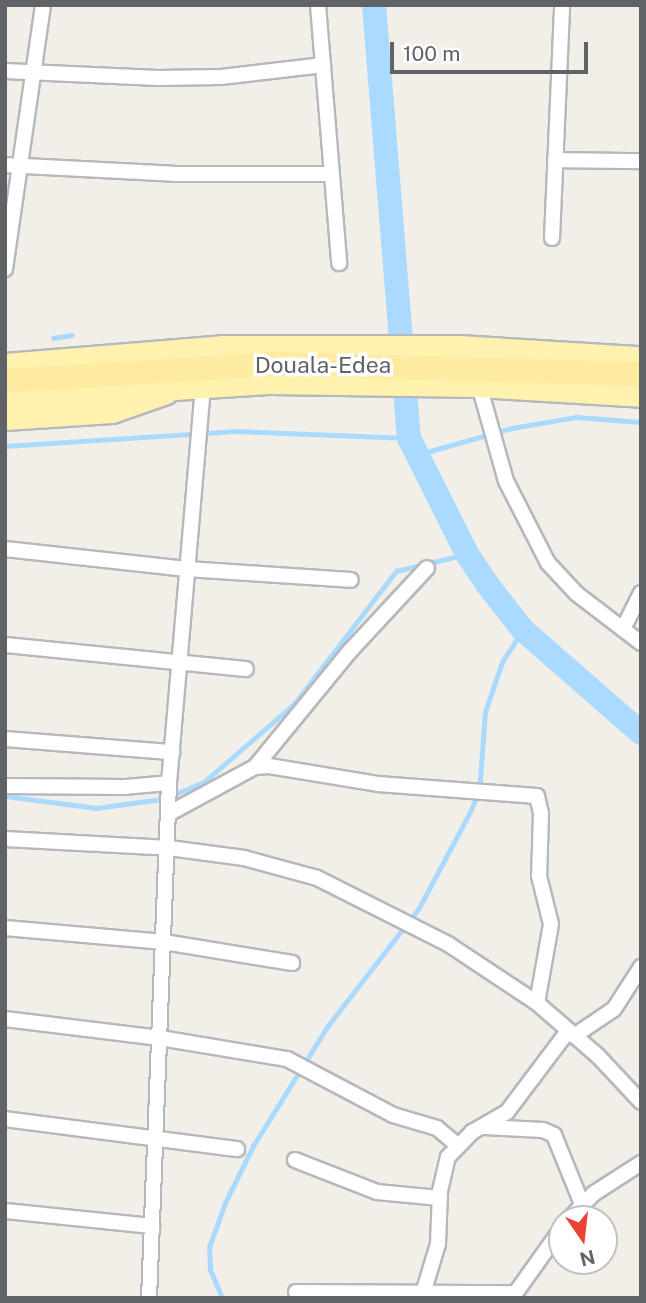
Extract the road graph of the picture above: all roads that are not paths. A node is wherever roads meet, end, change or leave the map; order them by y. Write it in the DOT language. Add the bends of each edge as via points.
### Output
graph roads {
  1 [pos="43,5"];
  2 [pos="317,5"];
  3 [pos="562,5"];
  4 [pos="323,65"];
  5 [pos="5,71"];
  6 [pos="36,72"];
  7 [pos="555,160"];
  8 [pos="641,160"];
  9 [pos="13,165"];
  10 [pos="330,174"];
  11 [pos="552,238"];
  12 [pos="339,263"];
  13 [pos="5,269"];
  14 [pos="641,358"];
  15 [pos="5,365"];
  16 [pos="349,365"];
  17 [pos="464,371"];
  18 [pos="641,374"];
  19 [pos="5,381"];
  20 [pos="194,384"];
  21 [pos="641,395"];
  22 [pos="5,399"];
  23 [pos="5,418"];
  24 [pos="5,549"];
  25 [pos="427,568"];
  26 [pos="187,569"];
  27 [pos="351,580"];
  28 [pos="641,593"];
  29 [pos="622,629"];
  30 [pos="641,643"];
  31 [pos="5,645"];
  32 [pos="180,664"];
  33 [pos="246,669"];
  34 [pos="5,738"];
  35 [pos="172,752"];
  36 [pos="255,767"];
  37 [pos="169,783"];
  38 [pos="5,786"];
  39 [pos="168,814"];
  40 [pos="5,839"];
  41 [pos="169,848"];
  42 [pos="5,928"];
  43 [pos="164,942"];
  44 [pos="292,963"];
  45 [pos="641,967"];
  46 [pos="537,1003"];
  47 [pos="5,1019"];
  48 [pos="571,1034"];
  49 [pos="160,1038"];
  50 [pos="641,1102"];
  51 [pos="5,1119"];
  52 [pos="483,1127"];
  53 [pos="156,1138"];
  54 [pos="456,1144"];
  55 [pos="237,1149"];
  56 [pos="295,1160"];
  57 [pos="641,1163"];
  58 [pos="440,1198"];
  59 [pos="582,1204"];
  60 [pos="5,1211"];
  61 [pos="152,1226"];
  62 [pos="548,1247"];
  63 [pos="424,1290"];
  64 [pos="296,1292"];
  65 [pos="512,1295"];
  66 [pos="149,1298"];
  1 -- 6 [label="street"];
  2 -- 4 [label="street"];
  3 -- 7 [label="street"];
  4 -- 6 [label="street" via="208,77"];
  4 -- 10 [label="street"];
  5 -- 6 [label="street"];
  6 -- 9 [label="street"];
  7 -- 8 [label="street"];
  7 -- 11 [label="street"];
  9 -- 10 [label="street" via="174,174"];
  9 -- 13 [label="street"];
  10 -- 12 [label="street"];
  14 -- 17 [label="main road"];
  15 -- 16 [label="main road" via="222,347"];
  16 -- 17 [label="highway, Douala-Edea"];
  16 -- 19 [label="highway, Douala-Edea" via="214,365"];
  16 -- 20 [label="main road"];
  17 -- 18 [label="highway, Douala-Edea"];
  17 -- 21 [label="main road"];
  17 -- 29 [label="street" via="506,481 548,563 563,582"];
  20 -- 22 [label="main road"];
  20 -- 23 [label="main road" via="112,411"];
  20 -- 26 [label="street"];
  24 -- 26 [label="street"];
  25 -- 36 [label="street" via="350,651"];
  26 -- 27 [label="street"];
  26 -- 32 [label="street"];
  28 -- 29 [label="street"];
  29 -- 30 [label="street"];
  31 -- 32 [label="street"];
  32 -- 33 [label="street"];
  32 -- 35 [label="street"];
  34 -- 35 [label="street"];
  35 -- 37 [label="street"];
  36 -- 39 [label="street"];
  36 -- 46 [label="street" via="537,796 541,800 539,876 551,924"];
  37 -- 38 [label="street"];
  37 -- 39 [label="street"];
  39 -- 41 [label="street"];
  40 -- 41 [label="street"];
  41 -- 43 [label="street"];
  41 -- 46 [label="street" via="255,860 317,878 448,944"];
  42 -- 43 [label="street"];
  43 -- 44 [label="street"];
  43 -- 49 [label="street"];
  45 -- 48 [label="street" via="614,1009"];
  46 -- 48 [label="street"];
  47 -- 49 [label="street"];
  48 -- 50 [label="street"];
  48 -- 52 [label="street" via="528,1091"];
  49 -- 53 [label="street"];
  49 -- 54 [label="street" via="299,1063 393,1115 437,1128"];
  51 -- 53 [label="street"];
  52 -- 54 [label="street"];
  52 -- 59 [label="street" via="544,1130 554,1135"];
  53 -- 55 [label="street"];
  53 -- 61 [label="street"];
  54 -- 58 [label="street" via="448,1157"];
  56 -- 58 [label="street" via="377,1192"];
  57 -- 59 [label="street"];
  58 -- 63 [label="street" via="438,1244"];
  60 -- 61 [label="street"];
  61 -- 66 [label="street"];
  62 -- 65 [label="street"];
  63 -- 64 [label="street"];
  63 -- 65 [label="street"];
}
